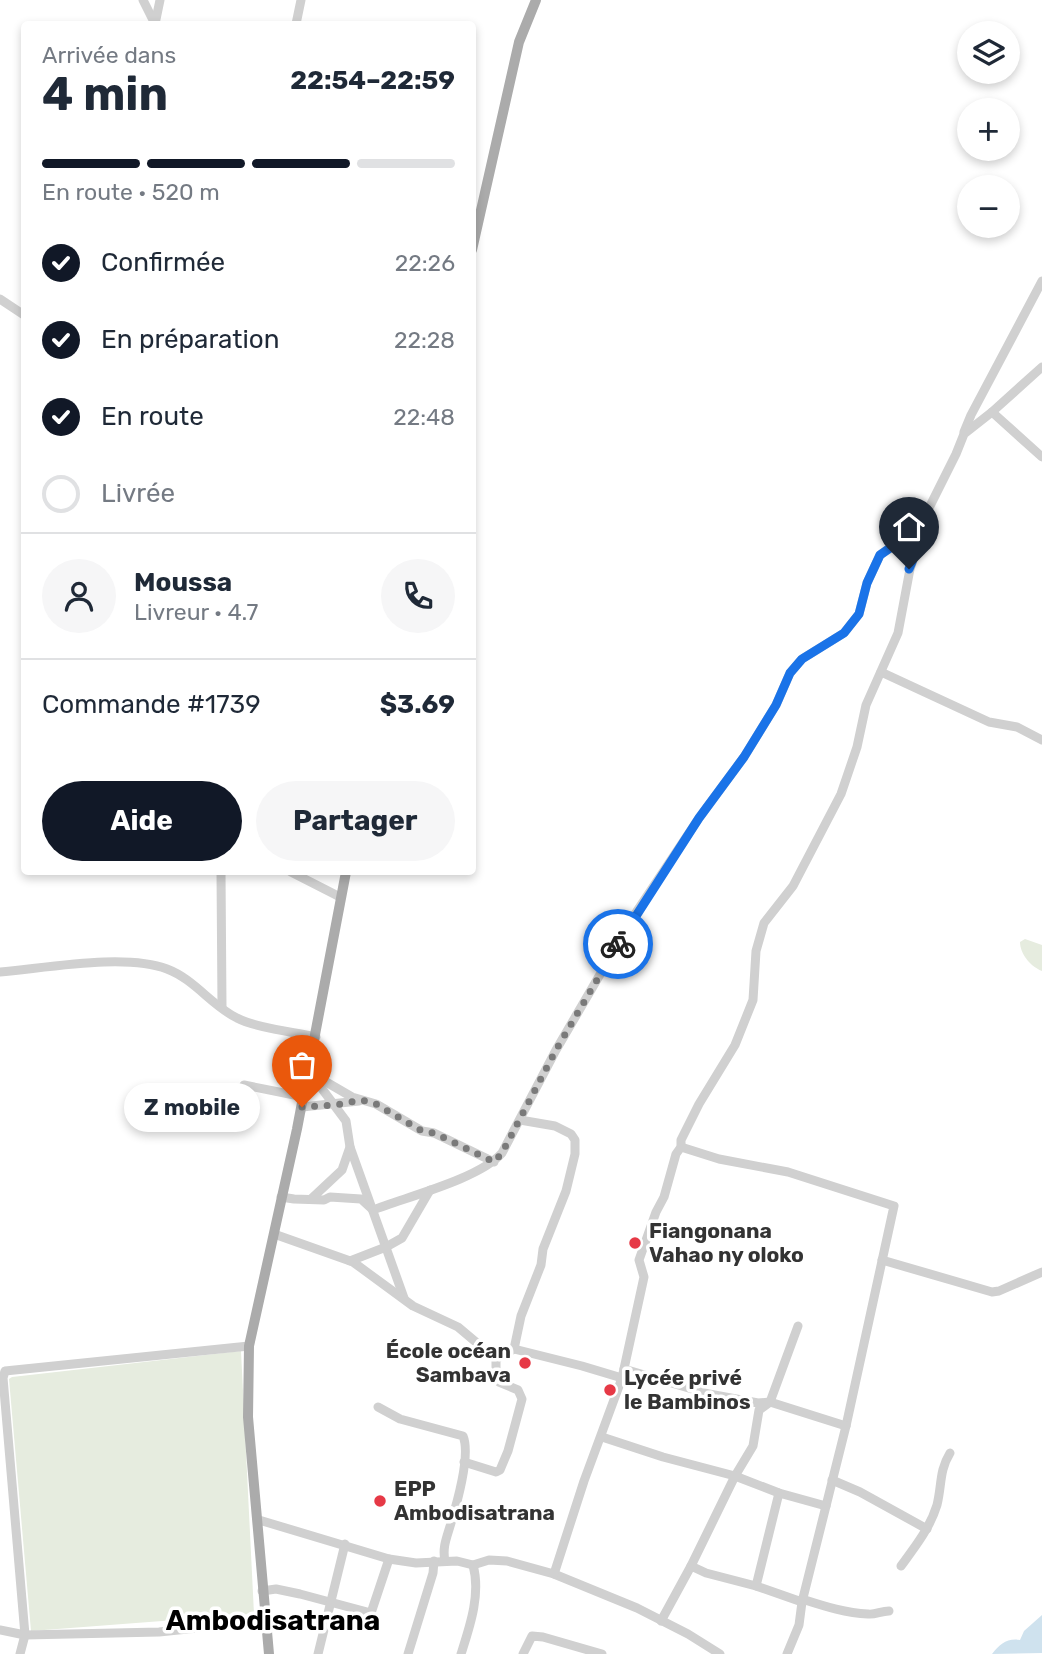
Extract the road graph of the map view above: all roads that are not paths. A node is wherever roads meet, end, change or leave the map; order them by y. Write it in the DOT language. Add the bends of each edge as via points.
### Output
graph roads {
  1 [pos="143,0"];
  2 [pos="160,0"];
  3 [pos="301,0"];
  4 [pos="536,0"];
  5 [pos="154,21"];
  6 [pos="156,21"];
  7 [pos="297,21"];
  8 [pos="476,232"];
  9 [pos="1042,281"];
  10 [pos="0,299"];
  11 [pos="21,314"];
  12 [pos="1042,367"];
  13 [pos="992,412"];
  14 [pos="964,434"];
  15 [pos="1042,457"];
  16 [pos="916,534"];
  17 [pos="881,672"];
  18 [pos="1042,740"];
  19 [pos="221,875"];
  20 [pos="297,875"];
  21 [pos="345,875"];
  22 [pos="340,897"];
  23 [pos="0,972"];
  24 [pos="222,1007"];
  25 [pos="316,1037"];
  26 [pos="309,1072"];
  27 [pos="244,1085"];
  28 [pos="362,1100"];
  29 [pos="303,1102"];
  30 [pos="335,1105"];
  31 [pos="520,1120"];
  32 [pos="350,1147"];
  33 [pos="681,1147"];
  34 [pos="494,1162"];
  35 [pos="430,1190"];
  36 [pos="281,1197"];
  37 [pos="311,1199"];
  38 [pos="373,1210"];
  39 [pos="274,1234"];
  40 [pos="386,1247"];
  41 [pos="882,1260"];
  42 [pos="350,1261"];
  43 [pos="1042,1272"];
  44 [pos="404,1298"];
  45 [pos="798,1326"];
  46 [pos="249,1346"];
  47 [pos="514,1349"];
  48 [pos="496,1359"];
  49 [pos="623,1373"];
  50 [pos="770,1402"];
  51 [pos="378,1407"];
  52 [pos="846,1426"];
  53 [pos="602,1437"];
  54 [pos="950,1453"];
  55 [pos="464,1462"];
  56 [pos="735,1476"];
  57 [pos="832,1480"];
  58 [pos="779,1493"];
  59 [pos="826,1506"];
  60 [pos="258,1520"];
  61 [pos="927,1530"];
  62 [pos="345,1544"];
  63 [pos="389,1559"];
  64 [pos="434,1561"];
  65 [pos="445,1561"];
  66 [pos="473,1565"];
  67 [pos="691,1566"];
  68 [pos="901,1566"];
  69 [pos="554,1574"];
  70 [pos="756,1586"];
  71 [pos="262,1591"];
  72 [pos="802,1600"];
  73 [pos="330,1603"];
  74 [pos="889,1611"];
  75 [pos="266,1621"];
  76 [pos="661,1621"];
  77 [pos="0,1630"];
  78 [pos="25,1635"];
  79 [pos="20,1654"];
  80 [pos="269,1654"];
  81 [pos="318,1654"];
  82 [pos="408,1654"];
  83 [pos="461,1654"];
  84 [pos="523,1654"];
  85 [pos="602,1654"];
  86 [pos="720,1654"];
  87 [pos="787,1654"];
  1 -- 5 [label="street"];
  2 -- 6 [label="street"];
  3 -- 7 [label="street"];
  4 -- 8 [label="main road" via="519,42"];
  9 -- 14 [label="street"];
  10 -- 11 [label="street"];
  12 -- 13 [label="street"];
  13 -- 14 [label="street"];
  13 -- 15 [label="street"];
  14 -- 16 [label="street"];
  16 -- 17 [label="street" via="898,634"];
  16 -- 31 [label="street" via="880,555 859,614 844,633 802,659 790,673 744,757 637,911"];
  17 -- 18 [label="street" via="989,722 1017,727"];
  17 -- 33 [label="street" via="866,705 841,794 793,886 764,922 756,951 753,1000 735,1045 699,1104"];
  19 -- 24 [label="street"];
  20 -- 22 [label="street"];
  21 -- 22 [label="main road"];
  22 -- 25 [label="main road"];
  23 -- 24 [label="street" via="124,961 152,965 168,969"];
  24 -- 25 [label="street" via="240,1020"];
  25 -- 26 [label="main road"];
  26 -- 28 [label="street"];
  26 -- 29 [label="main road"];
  26 -- 30 [label="street"];
  27 -- 29 [label="street"];
  28 -- 30 [label="street"];
  28 -- 34 [label="street"];
  29 -- 30 [label="street"];
  29 -- 36 [label="main road"];
  30 -- 32 [label="street" via="346,1121"];
  31 -- 34 [label="street"];
  31 -- 47 [label="street" via="571,1134 575,1154"];
  32 -- 37 [label="street" via="342,1170"];
  32 -- 38 [label="street"];
  33 -- 41 [label="street" via="788,1172 894,1206"];
  33 -- 49 [label="street" via="639,1261 643,1277"];
  34 -- 35 [label="street"];
  35 -- 38 [label="street"];
  35 -- 40 [label="street" via="402,1238"];
  36 -- 37 [label="street"];
  36 -- 39 [label="main road"];
  37 -- 38 [label="street" via="361,1199"];
  38 -- 40 [label="street"];
  39 -- 42 [label="street"];
  39 -- 46 [label="main road"];
  40 -- 42 [label="street"];
  40 -- 44 [label="street"];
  41 -- 43 [label="street" via="992,1292"];
  41 -- 52 [label="street"];
  42 -- 44 [label="street"];
  44 -- 48 [label="street" via="413,1307 458,1327"];
  45 -- 50 [label="street"];
  46 -- 60 [label="main road" via="248,1417"];
  46 -- 78 [label="street" via="5,1371"];
  47 -- 48 [label="street"];
  47 -- 49 [label="street"];
  48 -- 55 [label="street" via="499,1382 518,1390 523,1399 508,1451 496,1472"];
  49 -- 50 [label="street" via="709,1394"];
  49 -- 53 [label="street"];
  50 -- 52 [label="street"];
  50 -- 56 [label="street" via="759,1410 752,1446"];
  51 -- 55 [label="street" via="400,1419 463,1436"];
  52 -- 57 [label="street"];
  53 -- 56 [label="street"];
  53 -- 69 [label="street"];
  54 -- 61 [label="street" via="941,1469 937,1504"];
  55 -- 65 [label="street" via="443,1550"];
  56 -- 58 [label="street"];
  56 -- 67 [label="street"];
  57 -- 59 [label="street"];
  57 -- 61 [label="street"];
  58 -- 59 [label="street"];
  58 -- 70 [label="street"];
  59 -- 72 [label="street"];
  60 -- 62 [label="street"];
  60 -- 71 [label="main road"];
  61 -- 68 [label="street"];
  62 -- 63 [label="street"];
  62 -- 73 [label="street"];
  63 -- 64 [label="street"];
  63 -- 73 [label="street" via="371,1613"];
  64 -- 65 [label="street"];
  64 -- 82 [label="street"];
  65 -- 66 [label="street"];
  66 -- 69 [label="street" via="507,1561"];
  66 -- 83 [label="street" via="475,1597"];
  67 -- 70 [label="street"];
  67 -- 76 [label="street"];
  69 -- 76 [label="street"];
  70 -- 72 [label="street"];
  71 -- 73 [label="street" via="276,1589"];
  71 -- 75 [label="main road"];
  72 -- 74 [label="street" via="871,1615"];
  72 -- 87 [label="street" via="799,1626"];
  73 -- 81 [label="street"];
  75 -- 78 [label="street" via="159,1632"];
  75 -- 80 [label="main road"];
  76 -- 86 [label="street"];
  77 -- 78 [label="street"];
  78 -- 79 [label="street"];
  84 -- 85 [label="street" via="532,1636"];
}
